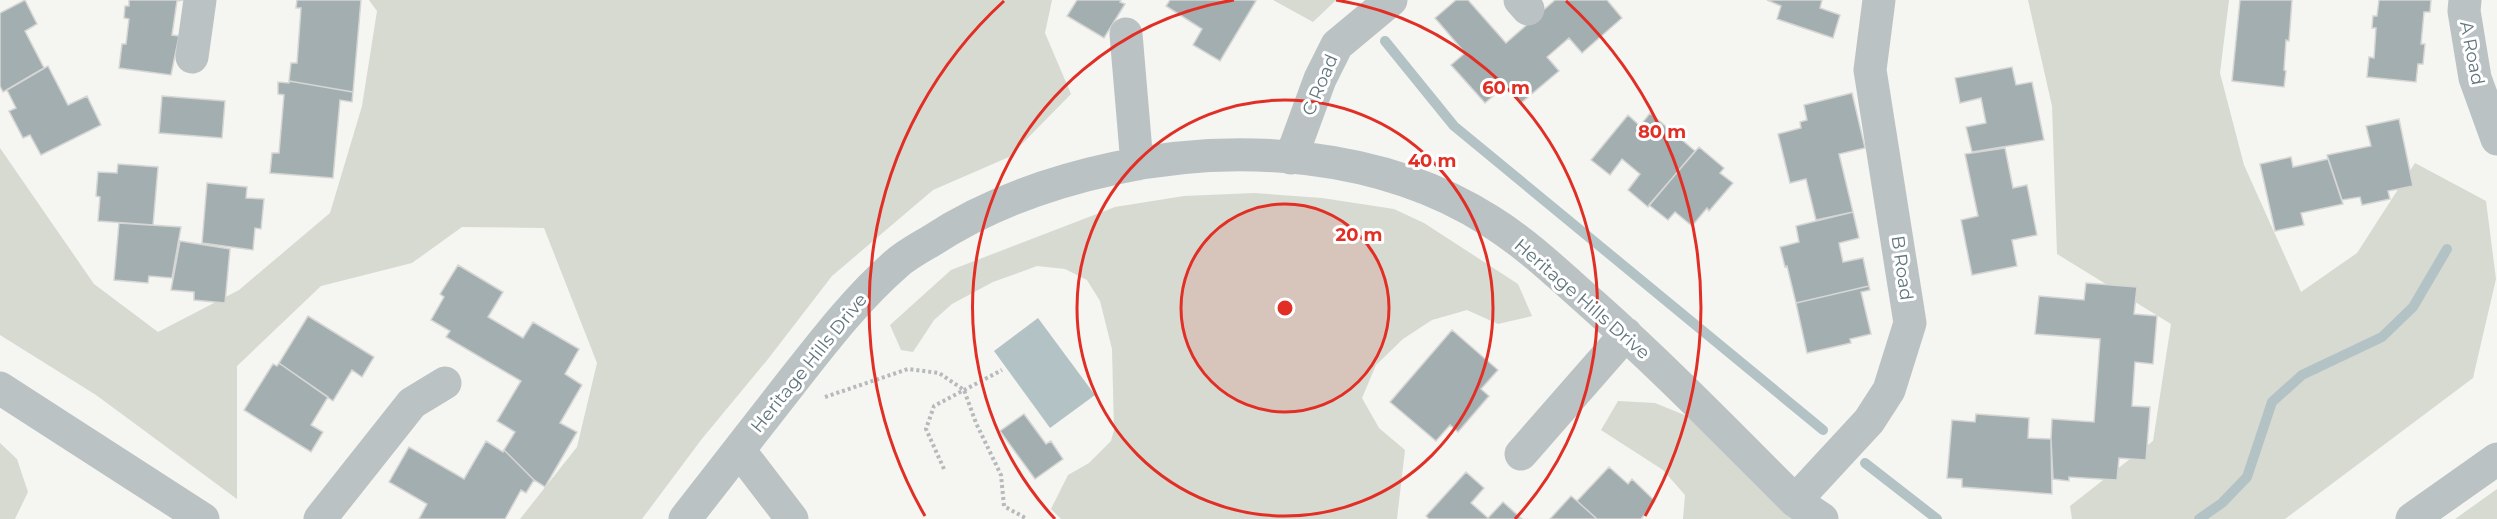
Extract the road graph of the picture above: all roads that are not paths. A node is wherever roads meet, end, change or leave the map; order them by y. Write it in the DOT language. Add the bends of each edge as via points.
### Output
graph roads {
  1 [pos="200,0"];
  2 [pos="1390,0"];
  3 [pos="1879,0"];
  4 [pos="2466,0"];
  5 [pos="1126,34"];
  6 [pos="192,57"];
  7 [pos="2497,139"];
  8 [pos="1291,158"];
  9 [pos="1137,164"];
  10 [pos="1626,334"];
  11 [pos="445,383"];
  12 [pos="0,388"];
  13 [pos="739,450"];
  14 [pos="1521,454"];
  15 [pos="2497,459"];
  16 [pos="1795,501"];
  17 [pos="202,519"];
  18 [pos="320,519"];
  19 [pos="685,519"];
  20 [pos="792,519"];
  21 [pos="1822,519"];
  22 [pos="2412,519"];
  1 -- 6 [label="street"];
  2 -- 8 [label="street, C Road" via="1337,45"];
  3 -- 16 [label="street, B Road" via="1870,70 1910,323 1889,390 1869,421"];
  4 -- 7 [label="street, A Road" via="2464,11 2475,78"];
  5 -- 9 [label="street"];
  8 -- 9 [label="street, Heritage Hills Drive" via="1185,156"];
  8 -- 10 [label="street, Heritage Hills Drive" via="1392,176 1439,194 1489,220 1544,261"];
  9 -- 13 [label="street, Heritage Hills Drive" via="1068,179 1008,200 943,233 899,262 854,305"];
  10 -- 14 [label="street"];
  10 -- 16 [label="street, Heritage Hills Drive"];
  11 -- 18 [label="street" via="412,403"];
  12 -- 17 [label="street"];
  13 -- 19 [label="street, Heritage Hills Drive"];
  13 -- 20 [label="street"];
  15 -- 22 [label="street"];
  16 -- 21 [label="street, Heritage Hills Drive"];
}
